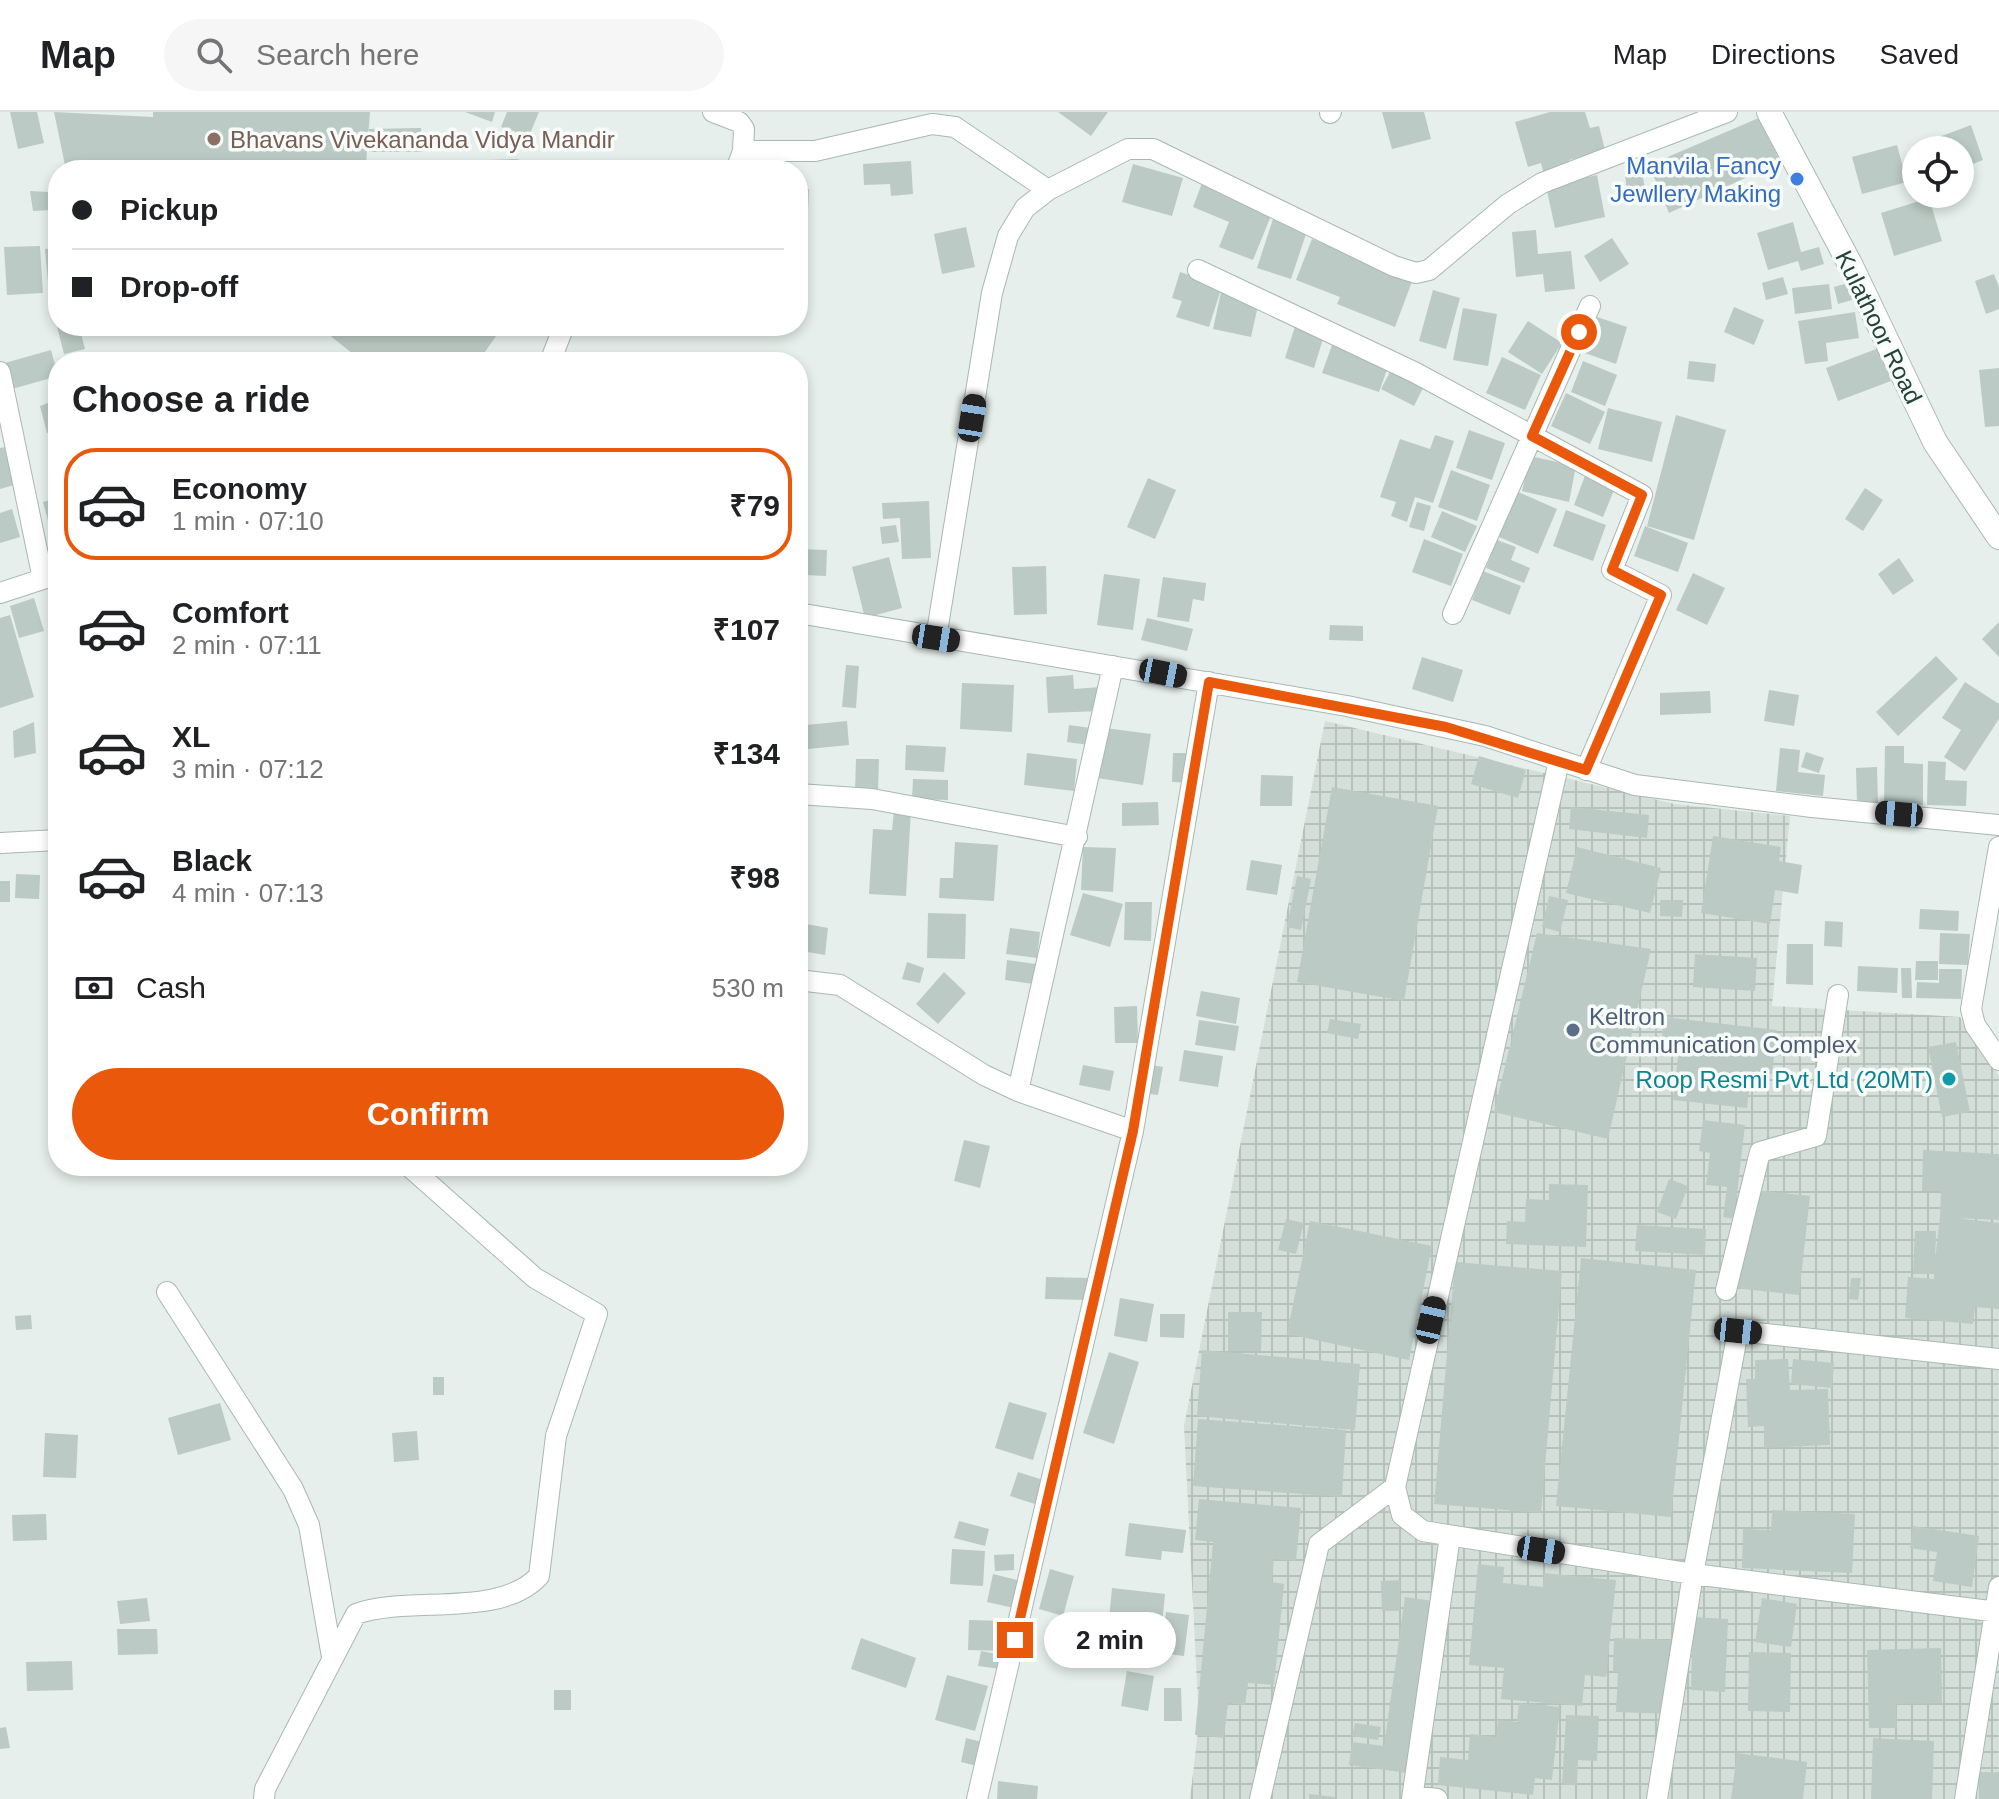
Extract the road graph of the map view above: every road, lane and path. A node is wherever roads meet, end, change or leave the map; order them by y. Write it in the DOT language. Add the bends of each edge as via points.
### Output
graph roads {
  1 [pos="713,112"];
  2 [pos="1727,112"];
  3 [pos="1769,112"];
  4 [pos="740,160"];
  5 [pos="1048,190"];
  6 [pos="1198,270"];
  7 [pos="1590,306"];
  8 [pos="0,372"];
  9 [pos="1532,436"];
  10 [pos="1999,537"];
  11 [pos="48,569"];
  12 [pos="48,578"];
  13 [pos="0,593"];
  14 [pos="1453,614"];
  15 [pos="808,615"];
  16 [pos="936,638"];
  17 [pos="1113,666"];
  18 [pos="1209,682"];
  19 [pos="1559,761"];
  20 [pos="1586,770"];
  21 [pos="808,795"];
  22 [pos="1999,825"];
  23 [pos="1077,837"];
  24 [pos="48,841"];
  25 [pos="0,843"];
  26 [pos="1999,847"];
  27 [pos="808,981"];
  28 [pos="1838,995"];
  29 [pos="1999,1060"];
  30 [pos="1018,1091"];
  31 [pos="1133,1131"];
  32 [pos="420,1176"];
  33 [pos="1726,1290"];
  34 [pos="167,1292"];
  35 [pos="1999,1359"];
  36 [pos="1395,1487"];
  37 [pos="1450,1536"];
  38 [pos="1693,1574"];
  39 [pos="1999,1587"];
  40 [pos="1998,1612"];
  41 [pos="332,1657"];
  42 [pos="1412,1797"];
  43 [pos="264,1799"];
  44 [pos="977,1799"];
  45 [pos="1260,1799"];
  46 [pos="1437,1799"];
  47 [pos="1657,1799"];
  48 [pos="1965,1799"];
  1 -- 4 [label="street" via="744,129"];
  2 -- 5 [label="street" via="1542,183 1508,204 1429,270 1416,273 1153,149 1128,149"];
  3 -- 10 [label="main road, Kulathoor Road" via="1851,266 1935,442"];
  4 -- 5 [label="street" via="815,151 932,124 955,127"];
  5 -- 16 [label="street" via="1025,208 1008,236 992,293"];
  6 -- 9 [label="street" via="1414,372"];
  7 -- 9 [label="street"];
  8 -- 11 [label="street"];
  9 -- 14 [label="street"];
  9 -- 20 [label="street" via="1642,495 1612,570 1661,595"];
  12 -- 13 [label="street"];
  15 -- 16 [label="street"];
  16 -- 17 [label="street"];
  17 -- 18 [label="street"];
  17 -- 23 [label="street"];
  18 -- 19 [label="street" via="1420,721"];
  18 -- 31 [label="street"];
  19 -- 20 [label="street"];
  19 -- 36 [label="street"];
  20 -- 22 [label="street" via="1635,785"];
  21 -- 23 [label="street" via="872,799"];
  23 -- 30 [label="street"];
  24 -- 25 [label="street"];
  26 -- 29 [label="street" via="1971,1009 1975,1025"];
  27 -- 30 [label="street" via="840,985"];
  28 -- 33 [label="street" via="1816,1136 1760,1152"];
  30 -- 31 [label="street"];
  31 -- 44 [label="street"];
  32 -- 41 [label="street" via="535,1278 597,1314 556,1436 539,1576 511,1595 373,1607 356,1614"];
  34 -- 41 [label="street" via="293,1489 309,1525"];
  35 -- 38 [label="street" via="1738,1331"];
  36 -- 37 [label="street" via="1402,1515 1423,1531"];
  36 -- 45 [label="street" via="1319,1544"];
  37 -- 38 [label="street"];
  37 -- 42 [label="street"];
  38 -- 40 [label="street"];
  38 -- 47 [label="street"];
  39 -- 40 [label="street"];
  40 -- 48 [label="street"];
  41 -- 43 [label="street"];
  42 -- 46 [label="street"];
}
